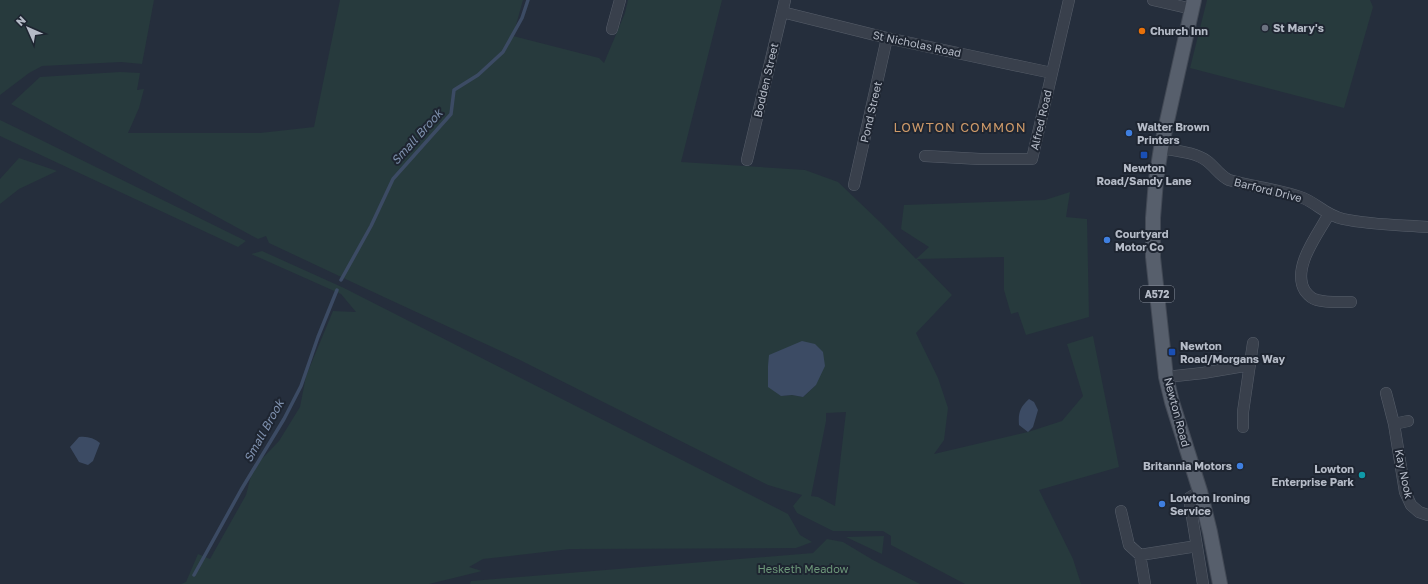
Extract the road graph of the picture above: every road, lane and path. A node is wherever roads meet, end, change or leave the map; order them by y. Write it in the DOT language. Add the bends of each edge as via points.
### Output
graph roads {
  1 [pos="620,0"];
  2 [pos="785,0"];
  3 [pos="1069,0"];
  4 [pos="1153,0"];
  5 [pos="1193,4"];
  6 [pos="782,12"];
  7 [pos="612,30"];
  8 [pos="887,38"];
  9 [pos="1052,73"];
  10 [pos="1161,148"];
  11 [pos="925,156"];
  12 [pos="747,160"];
  13 [pos="854,185"];
  14 [pos="1329,214"];
  15 [pos="1428,227"];
  16 [pos="1351,302"];
  17 [pos="1253,343"];
  18 [pos="1250,365"];
  19 [pos="1166,377"];
  20 [pos="1386,394"];
  21 [pos="1408,421"];
  22 [pos="1394,424"];
  23 [pos="1243,427"];
  24 [pos="1200,491"];
  25 [pos="1121,511"];
  26 [pos="1428,515"];
  27 [pos="1197,546"];
  28 [pos="1140,555"];
  29 [pos="1144,584"];
  30 [pos="1203,584"];
  31 [pos="1220,584"];
  1 -- 7 [label="street"];
  2 -- 6 [label="street, Bodden Street"];
  3 -- 9 [label="street, Alfred Road"];
  4 -- 5 [label="street"];
  5 -- 10 [label="main road, Newton Road / A572"];
  6 -- 8 [label="street, St Nicholas Road"];
  6 -- 12 [label="street, Bodden Street"];
  8 -- 9 [label="street, St Nicholas Road"];
  8 -- 13 [label="street, Pond Street"];
  9 -- 11 [label="street, Alfred Road" via="1032,159"];
  10 -- 14 [label="street, Barford Drive" via="1199,156 1229,180 1302,197"];
  10 -- 19 [label="main road, Newton Road / A572" via="1156,180 1153,257"];
  14 -- 15 [label="street, Barford Drive" via="1362,222"];
  14 -- 16 [label="street" via="1303,263 1302,285 1308,295 1317,300"];
  17 -- 18 [label="street"];
  18 -- 19 [label="street"];
  18 -- 23 [label="street"];
  19 -- 24 [label="main road, Newton Road / A572"];
  20 -- 22 [label="street, Kay Nook"];
  21 -- 22 [label="street"];
  22 -- 26 [label="street, Kay Nook" via="1406,492 1411,505 1418,512"];
  24 -- 27 [label="street" via="1189,498"];
  24 -- 31 [label="main road, Newton Road / A572"];
  25 -- 28 [label="street" via="1129,545"];
  27 -- 28 [label="street"];
  27 -- 30 [label="street"];
  28 -- 29 [label="street"];
}
